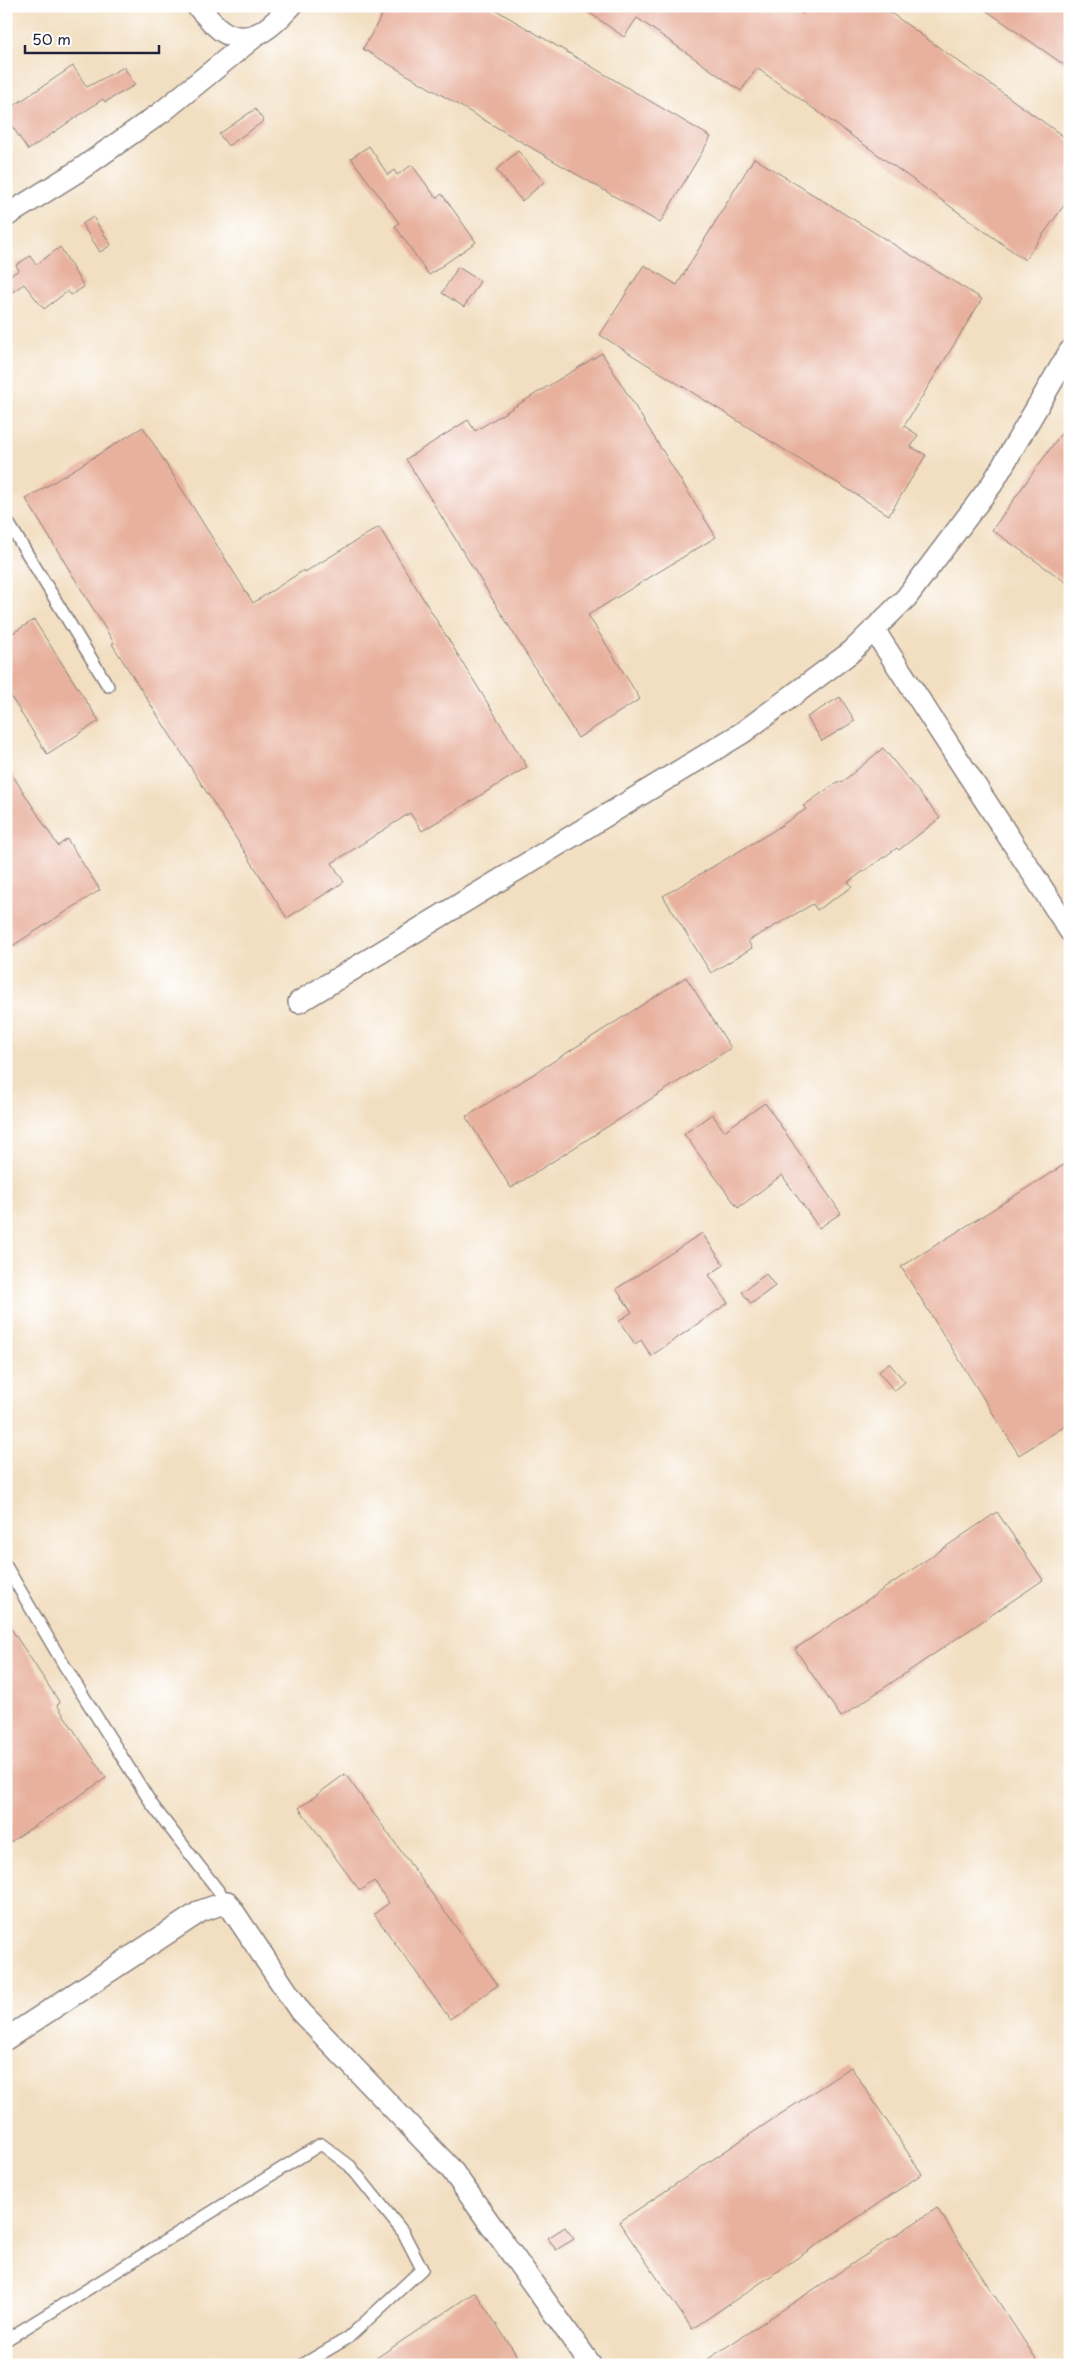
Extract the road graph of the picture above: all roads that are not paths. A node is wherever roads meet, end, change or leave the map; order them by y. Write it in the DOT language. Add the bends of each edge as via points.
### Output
graph roads {
  1 [pos="198,6"];
  2 [pos="290,6"];
  3 [pos="244,41"];
  4 [pos="6,216"];
  5 [pos="1070,351"];
  6 [pos="6,519"];
  7 [pos="874,630"];
  8 [pos="108,686"];
  9 [pos="1070,931"];
  10 [pos="299,1002"];
  11 [pos="6,1566"];
  12 [pos="227,1902"];
  13 [pos="6,2039"];
  14 [pos="6,2340"];
  15 [pos="302,2365"];
  16 [pos="591,2365"];
  1 -- 3 [label="street" via="221,30"];
  2 -- 3 [label="street" via="274,24"];
  3 -- 4 [label="street" via="162,112"];
  5 -- 7 [label="street" via="992,484 906,598"];
  6 -- 8 [label="lane"];
  7 -- 9 [label="street"];
  7 -- 10 [label="street" via="851,652 742,733"];
  11 -- 12 [label="lane" via="153,1806"];
  12 -- 13 [label="street" via="201,1910"];
  12 -- 16 [label="street" via="300,2011 451,2169"];
  14 -- 15 [label="lane" via="321,2144 350,2166 403,2232 422,2269 348,2338"];
}
